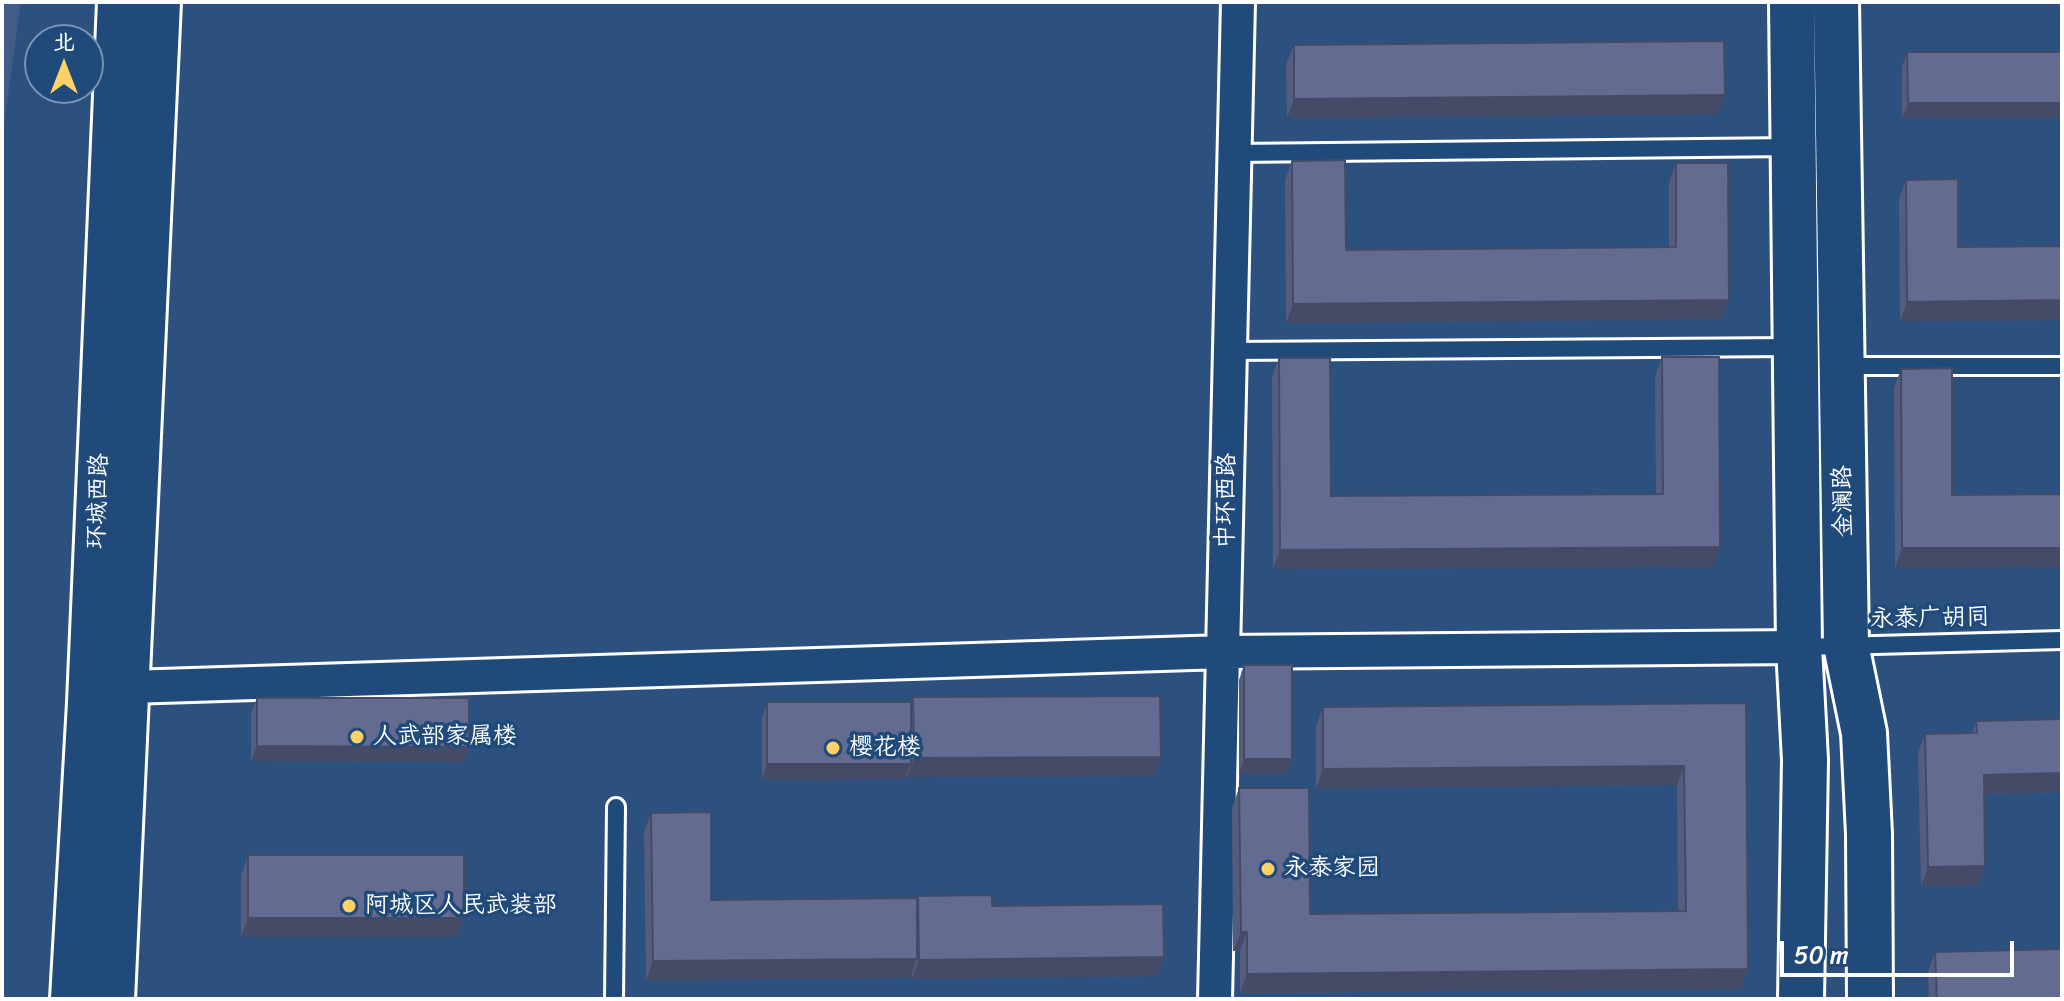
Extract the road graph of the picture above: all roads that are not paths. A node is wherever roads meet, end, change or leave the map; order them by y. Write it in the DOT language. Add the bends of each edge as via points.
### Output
graph roads {
  1 [pos="120,2"];
  2 [pos="158,2"];
  3 [pos="1238,2"];
  4 [pos="1792,2"];
  5 [pos="1836,2"];
  6 [pos="1794,147"];
  7 [pos="1235,153"];
  8 [pos="1795,347"];
  9 [pos="1231,351"];
  10 [pos="1842,366"];
  11 [pos="2062,366"];
  12 [pos="2062,640"];
  13 [pos="1846,645"];
  14 [pos="1799,647"];
  15 [pos="1224,652"];
  16 [pos="129,687"];
  17 [pos="616,807"];
  18 [pos="73,999"];
  19 [pos="112,999"];
  20 [pos="614,999"];
  21 [pos="1215,999"];
  22 [pos="1801,999"];
  23 [pos="1870,999"];
  1 -- 18 [label="street, 环城西路"];
  2 -- 16 [label="street, 环城西路"];
  3 -- 7 [label="street, 中环西路"];
  4 -- 6 [label="street, 金澜路"];
  5 -- 10 [label="street, 金澜路"];
  6 -- 7 [label="lane"];
  6 -- 8 [label="street, 金澜路"];
  7 -- 9 [label="street, 中环西路"];
  8 -- 9 [label="lane"];
  8 -- 14 [label="street, 金澜路"];
  9 -- 15 [label="street, 中环西路"];
  10 -- 11 [label="lane"];
  10 -- 13 [label="street, 金澜路"];
  12 -- 13 [label="lane, 永泰广胡同"];
  13 -- 14 [label="lane, 永泰广胡同"];
  13 -- 23 [label="street, 金澜路" via="1864,733"];
  14 -- 15 [label="street"];
  14 -- 22 [label="street, 金澜路" via="1805,760"];
  15 -- 16 [label="street"];
  15 -- 21 [label="street, 中环西路"];
  16 -- 19 [label="street, 环城西路"];
  17 -- 20 [label="lane"];
}
